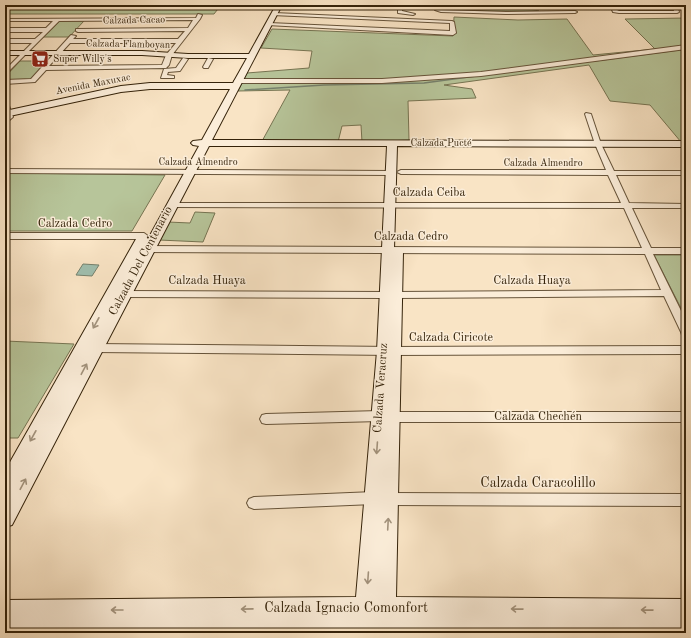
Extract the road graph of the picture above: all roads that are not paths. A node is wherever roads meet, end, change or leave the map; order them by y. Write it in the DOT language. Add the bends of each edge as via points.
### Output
graph roads {
  1 [pos="273,5"];
  2 [pos="279,5"];
  3 [pos="400,5"];
  4 [pos="456,5"];
  5 [pos="612,5"];
  6 [pos="648,5"];
  7 [pos="674,5"];
  8 [pos="566,6"];
  9 [pos="438,8"];
  10 [pos="459,11"];
  11 [pos="651,12"];
  12 [pos="274,14"];
  13 [pos="413,14"];
  14 [pos="387,19"];
  15 [pos="5,20"];
  16 [pos="57,20"];
  17 [pos="88,20"];
  18 [pos="394,20"];
  19 [pos="269,24"];
  20 [pos="190,29"];
  21 [pos="5,30"];
  22 [pos="47,30"];
  23 [pos="78,30"];
  24 [pos="385,30"];
  25 [pos="394,30"];
  26 [pos="180,40"];
  27 [pos="5,41"];
  28 [pos="36,41"];
  29 [pos="68,41"];
  30 [pos="686,47"];
  31 [pos="5,54"];
  32 [pos="23,54"];
  33 [pos="57,54"];
  34 [pos="169,56"];
  35 [pos="246,58"];
  36 [pos="185,59"];
  37 [pos="210,59"];
  38 [pos="206,67"];
  39 [pos="44,68"];
  40 [pos="151,68"];
  41 [pos="6,70"];
  42 [pos="147,75"];
  43 [pos="172,77"];
  44 [pos="5,82"];
  45 [pos="228,87"];
  46 [pos="5,103"];
  47 [pos="588,114"];
  48 [pos="7,117"];
  49 [pos="200,143"];
  50 [pos="396,144"];
  51 [pos="598,144"];
  52 [pos="686,144"];
  53 [pos="5,171"];
  54 [pos="184,172"];
  55 [pos="396,173"];
  56 [pos="611,173"];
  57 [pos="686,173"];
  58 [pos="172,204"];
  59 [pos="395,204"];
  60 [pos="627,206"];
  61 [pos="686,206"];
  62 [pos="5,236"];
  63 [pos="144,244"];
  64 [pos="686,245"];
  65 [pos="393,246"];
  66 [pos="646,248"];
  67 [pos="686,251"];
  68 [pos="667,293"];
  69 [pos="124,294"];
  70 [pos="391,295"];
  71 [pos="686,332"];
  72 [pos="95,348"];
  73 [pos="686,350"];
  74 [pos="388,351"];
  75 [pos="385,416"];
  76 [pos="686,417"];
  77 [pos="266,419"];
  78 [pos="5,488"];
  79 [pos="374,498"];
  80 [pos="390,499"];
  81 [pos="686,500"];
  82 [pos="254,503"];
  83 [pos="5,518"];
  84 [pos="224,609"];
  85 [pos="686,610"];
  86 [pos="5,611"];
  87 [pos="375,622"];
  88 [pos="686,628"];
  89 [pos="5,632"];
  90 [pos="217,632"];
  1 -- 35 [label="main road, Calzada Del Centenario"];
  2 -- 12 [label="main road, Calzada Del Centenario"];
  3 -- 13 [label="street" via="400,12"];
  4 -- 10 [label="street"];
  5 -- 11 [label="street" via="615,11 619,12"];
  6 -- 11 [label="street"];
  7 -- 11 [label="street" via="677,12"];
  8 -- 10 [label="street" via="575,12"];
  9 -- 10 [label="street"];
  12 -- 14 [label="street"];
  12 -- 19 [label="main road, Calzada Del Centenario"];
  14 -- 18 [label="street"];
  14 -- 24 [label="street"];
  15 -- 16 [label="street"];
  16 -- 17 [label="street"];
  16 -- 22 [label="street"];
  17 -- 20 [label="street" via="199,17"];
  17 -- 23 [label="street"];
  18 -- 25 [label="street"];
  18 -- 25 [label="street" via="452,22 454,33"];
  19 -- 24 [label="street"];
  19 -- 35 [label="main road, Calzada Del Centenario"];
  20 -- 23 [label="street, Calzada Cacao"];
  20 -- 26 [label="street"];
  21 -- 22 [label="street"];
  22 -- 28 [label="street"];
  23 -- 29 [label="street"];
  24 -- 25 [label="street"];
  26 -- 29 [label="street"];
  26 -- 34 [label="street"];
  27 -- 28 [label="street"];
  28 -- 32 [label="street"];
  29 -- 33 [label="street"];
  30 -- 45 [label="street" via="481,74"];
  31 -- 32 [label="main road, Calzada Flamboyan"];
  32 -- 33 [label="main road, Calzada Flamboyan"];
  32 -- 41 [label="street"];
  33 -- 34 [label="main road, Calzada Flamboyan"];
  33 -- 39 [label="street"];
  34 -- 35 [label="main road, Calzada Flamboyan"];
  34 -- 36 [label="main road, Calzada Flamboyan"];
  34 -- 40 [label="street" via="164,67"];
  35 -- 37 [label="main road, Calzada Flamboyan"];
  35 -- 45 [label="main road, Calzada Del Centenario"];
  36 -- 37 [label="main road, Calzada Flamboyan"];
  36 -- 43 [label="street" via="178,70 166,70 163,76"];
  37 -- 38 [label="street"];
  39 -- 40 [label="street"];
  39 -- 44 [label="street" via="31,82"];
  40 -- 42 [label="street"];
  45 -- 48 [label="main road, Avenida Maxuxac" via="134,91"];
  45 -- 49 [label="main road, Calzada Del Centenario"];
  46 -- 48 [label="street"];
  47 -- 51 [label="street"];
  49 -- 50 [label="main road, Calzada Pucté"];
  49 -- 54 [label="main road, Calzada Del Centenario"];
  50 -- 51 [label="main road, Calzada Pucté"];
  50 -- 55 [label="main road, Calzada Veracruz"];
  51 -- 52 [label="main road, Calzada Pucté"];
  51 -- 56 [label="street"];
  53 -- 54 [label="street, Calzada Almendro"];
  54 -- 55 [label="street, Calzada Almendro"];
  54 -- 58 [label="main road, Calzada Del Centenario"];
  54 -- 63 [label="main road, Calzada Del Centenario"];
  55 -- 56 [label="street, Calzada Almendro"];
  55 -- 59 [label="main road, Calzada Veracruz"];
  56 -- 57 [label="street, Calzada Almendro"];
  56 -- 60 [label="street"];
  58 -- 59 [label="street, Calzada Ceiba"];
  58 -- 63 [label="main road, Calzada Del Centenario"];
  59 -- 60 [label="street, Calzada Ceiba"];
  59 -- 65 [label="main road, Calzada Veracruz"];
  60 -- 61 [label="street, Calzada Ceiba"];
  60 -- 66 [label="street"];
  62 -- 63 [label="street, Calzada Cedro"];
  63 -- 65 [label="street, Calzada Cedro"];
  63 -- 69 [label="main road, Calzada Del Centenario"];
  63 -- 78 [label="main road, Calzada Del Centenario, one-way"];
  64 -- 66 [label="street, Calzada Cedro"];
  65 -- 66 [label="street, Calzada Cedro"];
  65 -- 70 [label="main road, Calzada Veracruz"];
  66 -- 67 [label="street, Calzada Cedro"];
  66 -- 68 [label="street"];
  68 -- 70 [label="street, Calzada Huaya"];
  68 -- 71 [label="street"];
  69 -- 70 [label="street, Calzada Huaya"];
  69 -- 72 [label="main road, Calzada Del Centenario"];
  70 -- 74 [label="main road, Calzada Veracruz"];
  72 -- 74 [label="street, Calzada Ciricote"];
  83 -- 72 [label="main road, Calzada Del Centenario, one-way"];
  73 -- 74 [label="street, Calzada Ciricote"];
  74 -- 75 [label="main road, Calzada Veracruz"];
  75 -- 76 [label="street, Calzada Chechén"];
  75 -- 77 [label="street, Calzada Chechén"];
  75 -- 79 [label="main road, Calzada Veracruz, one-way"];
  75 -- 80 [label="main road, Calzada Veracruz"];
  79 -- 82 [label="street"];
  79 -- 87 [label="main road, Calzada Veracruz, one-way"];
  80 -- 81 [label="street, Calzada Caracolillo"];
  87 -- 80 [label="main road, Calzada Veracruz, one-way"];
  84 -- 86 [label="main road, Calzada Ignacio Comonfort, one-way"];
  87 -- 84 [label="main road, Calzada Ignacio Comonfort, one-way"];
  84 -- 90 [label="street"];
  85 -- 87 [label="main road, Calzada Ignacio Comonfort, one-way"];
  87 -- 88 [label="main road, Calzada Ignacio Comonfort"];
  87 -- 90 [label="main road, Calzada Ignacio Comonfort"];
  89 -- 90 [label="main road, Calzada Ignacio Comonfort"];
}
